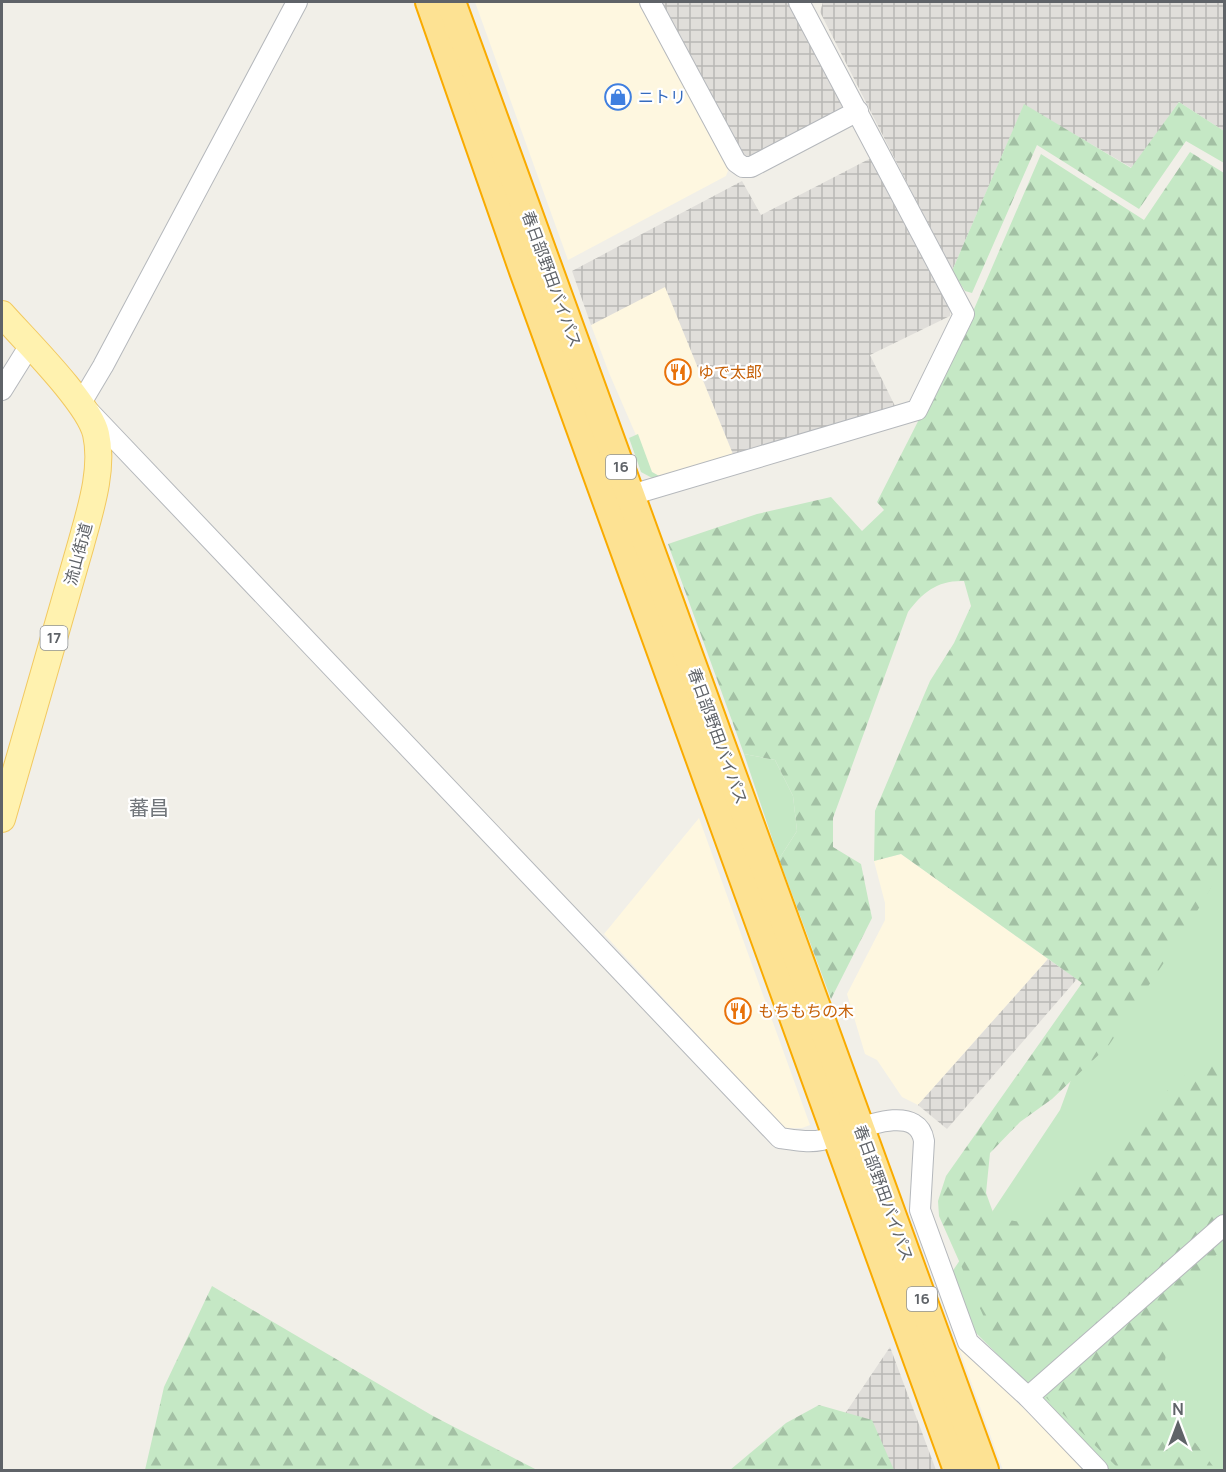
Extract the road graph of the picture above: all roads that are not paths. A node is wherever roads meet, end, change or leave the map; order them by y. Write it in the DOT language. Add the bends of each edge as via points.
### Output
graph roads {
  1 [pos="297,2"];
  2 [pos="430,2"];
  3 [pos="451,2"];
  4 [pos="650,2"];
  5 [pos="799,2"];
  6 [pos="858,111"];
  7 [pos="2,314"];
  8 [pos="30,345"];
  9 [pos="2,390"];
  10 [pos="81,403"];
  11 [pos="631,495"];
  12 [pos="2,819"];
  13 [pos="849,1132"];
  14 [pos="1224,1225"];
  15 [pos="1028,1397"];
  16 [pos="958,1470"];
  17 [pos="984,1470"];
  18 [pos="1098,1470"];
  1 -- 10 [label="street"];
  2 -- 13 [label="highway, 春日部野田バイパス / 16" via="524,271"];
  3 -- 11 [label="highway, 春日部野田バイパス / 16"];
  4 -- 6 [label="street" via="736,162 743,167 752,167"];
  5 -- 6 [label="street"];
  6 -- 11 [label="street" via="964,314 916,410"];
  7 -- 8 [label="main road, 流山街道 / 17"];
  8 -- 9 [label="street"];
  8 -- 10 [label="main road, 流山街道 / 17"];
  10 -- 12 [label="main road, 流山街道 / 17" via="96,434 98,456 93,499"];
  10 -- 13 [label="street" via="780,1138 805,1142"];
  11 -- 13 [label="highway, 春日部野田バイパス / 16"];
  13 -- 15 [label="street" via="889,1119 916,1124 923,1131 920,1210 968,1342"];
  13 -- 16 [label="highway, 春日部野田バイパス / 16"];
  13 -- 17 [label="highway, 春日部野田バイパス / 16"];
  14 -- 15 [label="street"];
  15 -- 18 [label="street"];
}
